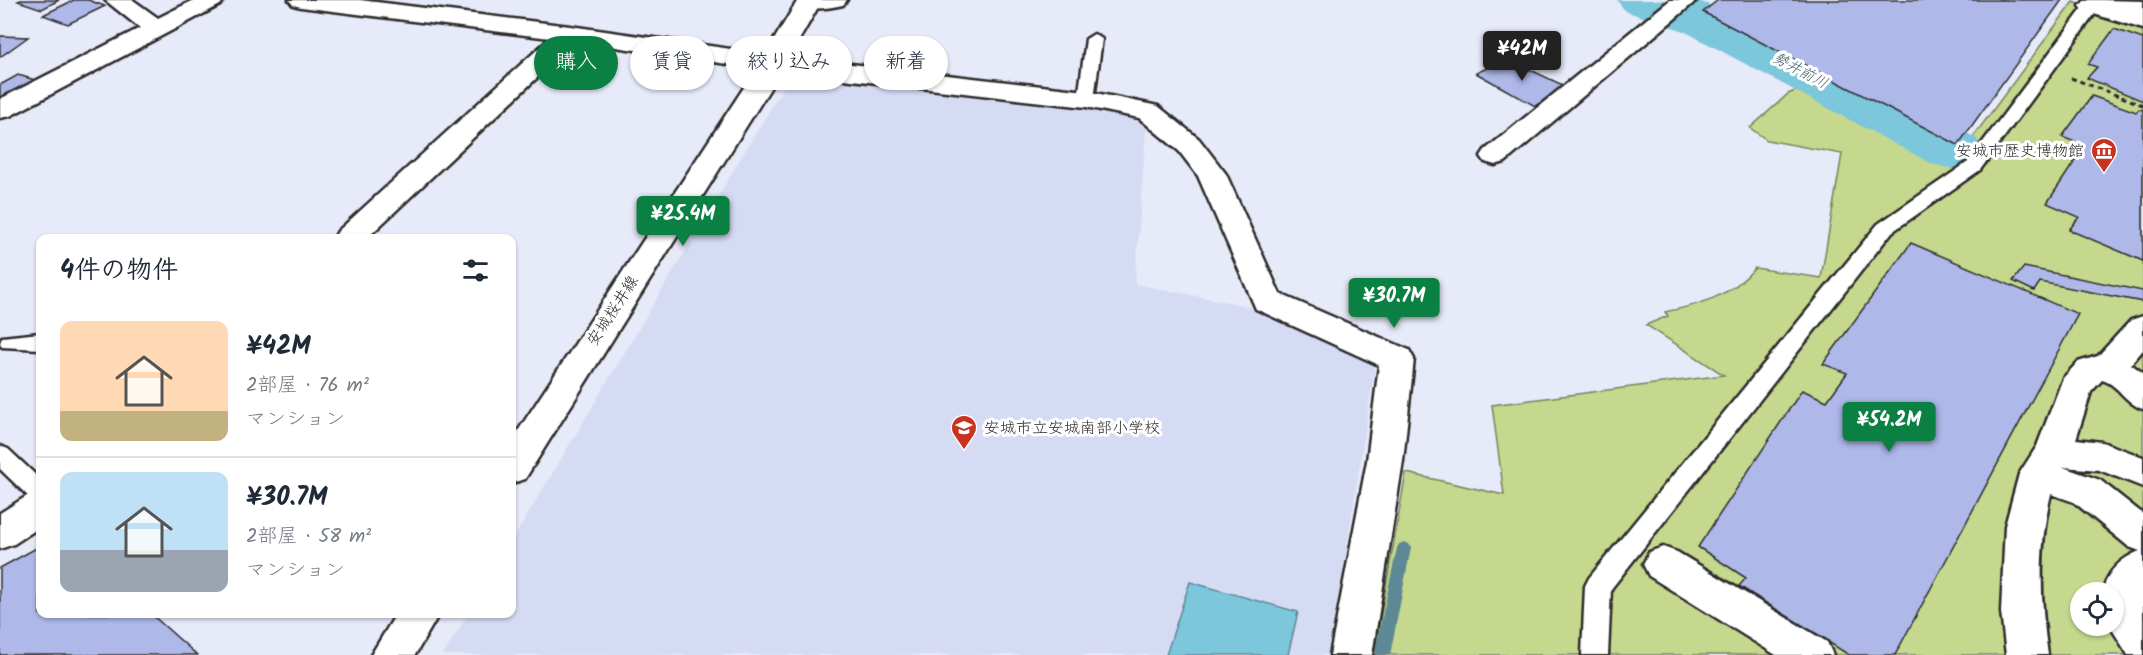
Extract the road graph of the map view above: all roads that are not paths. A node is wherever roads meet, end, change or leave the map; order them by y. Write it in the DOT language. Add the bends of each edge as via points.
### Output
graph roads {
  1 [pos="117,0"];
  2 [pos="212,0"];
  3 [pos="301,0"];
  4 [pos="1685,0"];
  5 [pos="818,1"];
  6 [pos="2101,2"];
  7 [pos="2143,9"];
  8 [pos="2143,22"];
  9 [pos="157,29"];
  10 [pos="570,33"];
  11 [pos="793,36"];
  12 [pos="1094,39"];
  13 [pos="726,56"];
  14 [pos="852,72"];
  15 [pos="756,90"];
  16 [pos="1086,99"];
  17 [pos="0,110"];
  18 [pos="1495,156"];
  19 [pos="353,234"];
  20 [pos="2143,328"];
  21 [pos="36,341"];
  22 [pos="10,342"];
  23 [pos="2110,365"];
  24 [pos="2143,396"];
  25 [pos="0,455"];
  26 [pos="2046,462"];
  27 [pos="516,463"];
  28 [pos="2143,472"];
  29 [pos="36,489"];
  30 [pos="36,510"];
  31 [pos="0,533"];
  32 [pos="2143,536"];
  33 [pos="1663,564"];
  34 [pos="2143,567"];
  35 [pos="416,618"];
  36 [pos="2143,642"];
  37 [pos="392,655"];
  38 [pos="1351,655"];
  39 [pos="1595,655"];
  40 [pos="1812,655"];
  41 [pos="2027,655"];
  1 -- 9 [label="street"];
  2 -- 9 [label="street"];
  3 -- 10 [label="street"];
  4 -- 18 [label="street"];
  5 -- 11 [label="street, 安城桜井線"];
  6 -- 7 [label="street"];
  6 -- 8 [label="street"];
  6 -- 39 [label="lane" via="2045,69 1974,166 1885,228 1598,586"];
  9 -- 17 [label="street"];
  10 -- 13 [label="street"];
  10 -- 19 [label="street"];
  12 -- 16 [label="lane"];
  14 -- 16 [label="street"];
  15 -- 27 [label="street, 安城桜井線"];
  16 -- 38 [label="street" via="1148,112 1189,145 1212,174 1267,301 1397,359"];
  20 -- 23 [label="street"];
  21 -- 22 [label="lane"];
  23 -- 24 [label="street"];
  23 -- 26 [label="street" via="2090,371 2075,387"];
  25 -- 29 [label="lane"];
  26 -- 28 [label="street" via="2102,456"];
  26 -- 32 [label="street"];
  26 -- 41 [label="street" via="2024,526 2021,612"];
  30 -- 31 [label="street"];
  33 -- 40 [label="street"];
  34 -- 36 [label="street" via="2124,585 2125,613"];
  35 -- 37 [label="street"];
}
